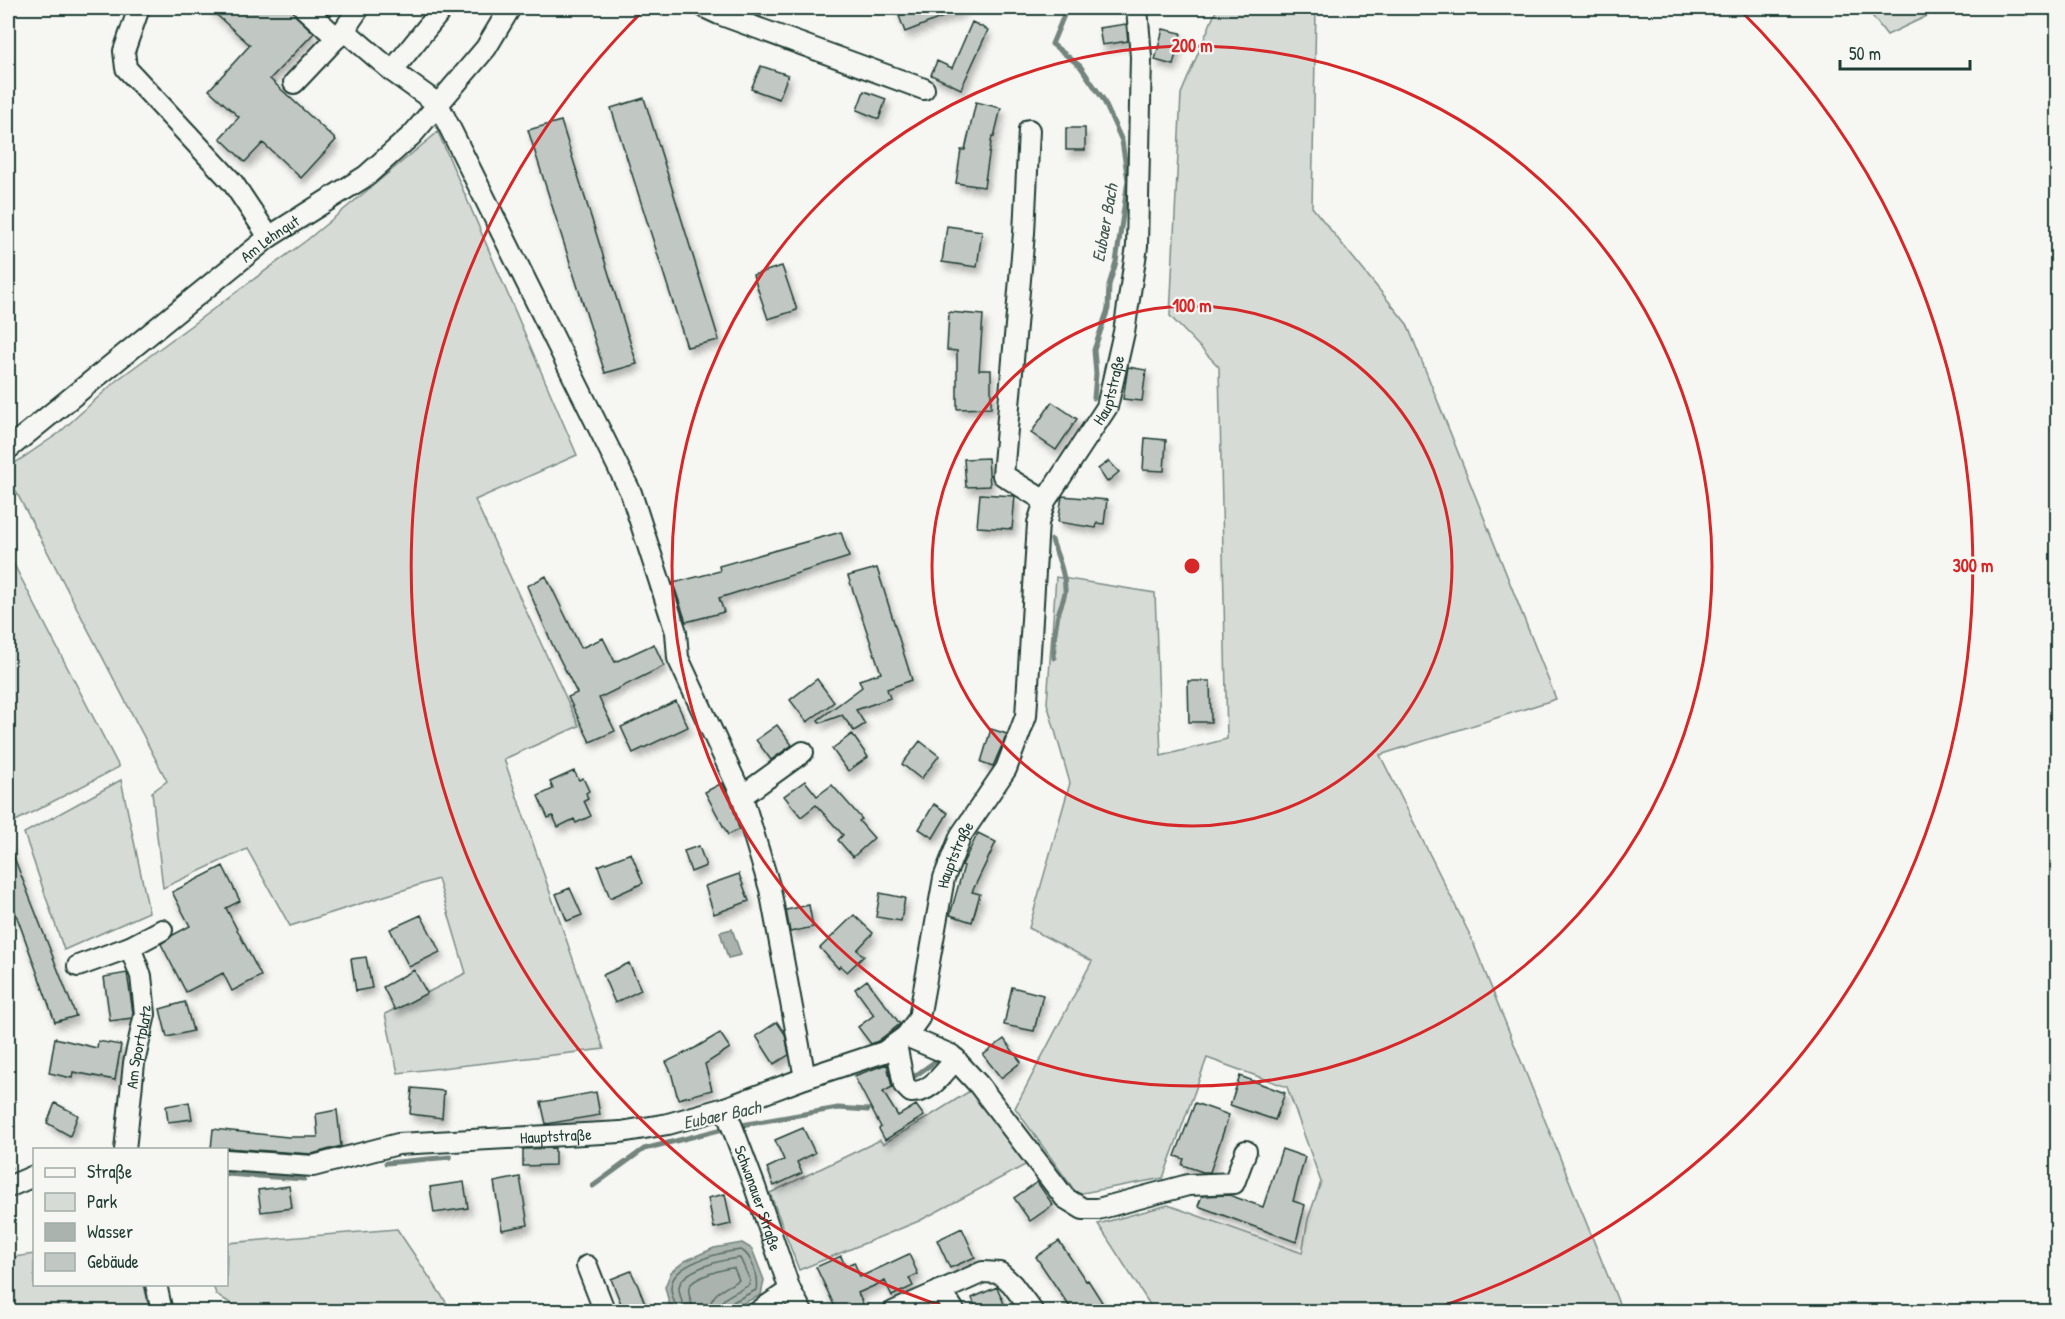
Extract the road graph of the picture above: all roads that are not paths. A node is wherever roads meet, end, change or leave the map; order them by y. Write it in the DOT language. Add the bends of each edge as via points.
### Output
graph roads {
  1 [pos="139,8"];
  2 [pos="304,8"];
  3 [pos="359,8"];
  4 [pos="443,8"];
  5 [pos="510,8"];
  6 [pos="706,8"];
  7 [pos="1137,8"];
  8 [pos="340,34"];
  9 [pos="392,71"];
  10 [pos="294,83"];
  11 [pos="924,89"];
  12 [pos="438,104"];
  13 [pos="1029,130"];
  14 [pos="269,237"];
  15 [pos="8,449"];
  16 [pos="1045,501"];
  17 [pos="802,752"];
  18 [pos="742,796"];
  19 [pos="162,930"];
  20 [pos="130,947"];
  21 [pos="78,966"];
  22 [pos="901,1040"];
  23 [pos="956,1059"];
  24 [pos="805,1078"];
  25 [pos="726,1112"];
  26 [pos="125,1148"];
  27 [pos="1246,1151"];
  28 [pos="228,1161"];
  29 [pos="33,1176"];
  30 [pos="8,1187"];
  31 [pos="587,1266"];
  32 [pos="156,1286"];
  33 [pos="790,1290"];
  34 [pos="942,1290"];
  35 [pos="162,1311"];
  36 [pos="605,1311"];
  37 [pos="758,1311"];
  38 [pos="802,1311"];
  39 [pos="893,1311"];
  40 [pos="955,1311"];
  41 [pos="1033,1311"];
  1 -- 14 [label="street" via="124,51 126,68 233,183"];
  2 -- 8 [label="street"];
  3 -- 8 [label="street"];
  4 -- 9 [label="street"];
  5 -- 12 [label="street, Am Lehngut" via="486,48"];
  6 -- 11 [label="street"];
  7 -- 16 [label="street, Hauptstraße" via="1141,57 1137,246 1124,332 1107,407"];
  8 -- 9 [label="street"];
  8 -- 10 [label="street"];
  9 -- 12 [label="street"];
  12 -- 14 [label="street, Am Lehngut" via="412,135 366,176"];
  12 -- 18 [label="street" via="631,493 676,632 678,658"];
  13 -- 16 [label="street" via="1003,475"];
  14 -- 15 [label="street, Am Lehngut"];
  16 -- 22 [label="street, Hauptstraße" via="1038,523 1026,716 1005,769 961,835 944,878 919,1018"];
  17 -- 18 [label="street"];
  18 -- 24 [label="street" via="770,890"];
  19 -- 20 [label="street"];
  20 -- 21 [label="street"];
  20 -- 26 [label="street, Am Sportplatz" via="141,976 145,1014 134,1063"];
  22 -- 23 [label="street"];
  22 -- 23 [label="street" via="904,1085 911,1092 929,1088"];
  22 -- 24 [label="street, Hauptstraße" via="884,1053"];
  23 -- 27 [label="street" via="1065,1198 1083,1209 1098,1209 1188,1185 1234,1183"];
  24 -- 25 [label="street, Hauptstraße"];
  25 -- 28 [label="street, Hauptstraße" via="621,1132 398,1144 313,1166"];
  25 -- 33 [label="street, Schwanauer Straße"];
  29 -- 30 [label="street"];
  31 -- 36 [label="street"];
  32 -- 35 [label="street"];
  33 -- 37 [label="street"];
  33 -- 38 [label="street, Schwanauer Straße"];
  34 -- 39 [label="street"];
  34 -- 40 [label="street"];
  34 -- 41 [label="street" via="983,1272 1000,1273"];
}
